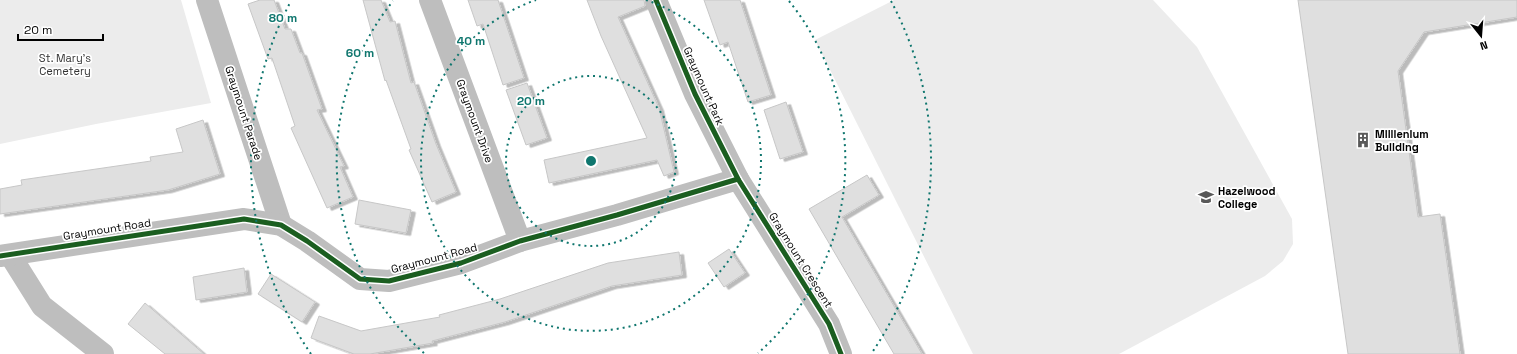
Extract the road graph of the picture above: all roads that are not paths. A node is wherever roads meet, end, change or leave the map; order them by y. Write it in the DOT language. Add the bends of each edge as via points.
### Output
graph roads {
  1 [pos="207,0"];
  2 [pos="430,0"];
  3 [pos="656,0"];
  4 [pos="738,179"];
  5 [pos="281,225"];
  6 [pos="520,241"];
  7 [pos="5,255"];
  8 [pos="103,354"];
  9 [pos="841,354"];
  1 -- 5 [label="street, Graymount Parade"];
  2 -- 6 [label="street, Graymount Drive"];
  3 -- 4 [label="street, Graymount Park" via="695,94"];
  4 -- 6 [label="street, Graymount Road"];
  4 -- 9 [label="street, Graymount Crescent" via="829,324"];
  5 -- 6 [label="street, Graymount Road" via="360,279 389,281 461,263"];
  5 -- 7 [label="street, Graymount Road" via="244,219"];
  7 -- 8 [label="street" via="42,306"];
}
